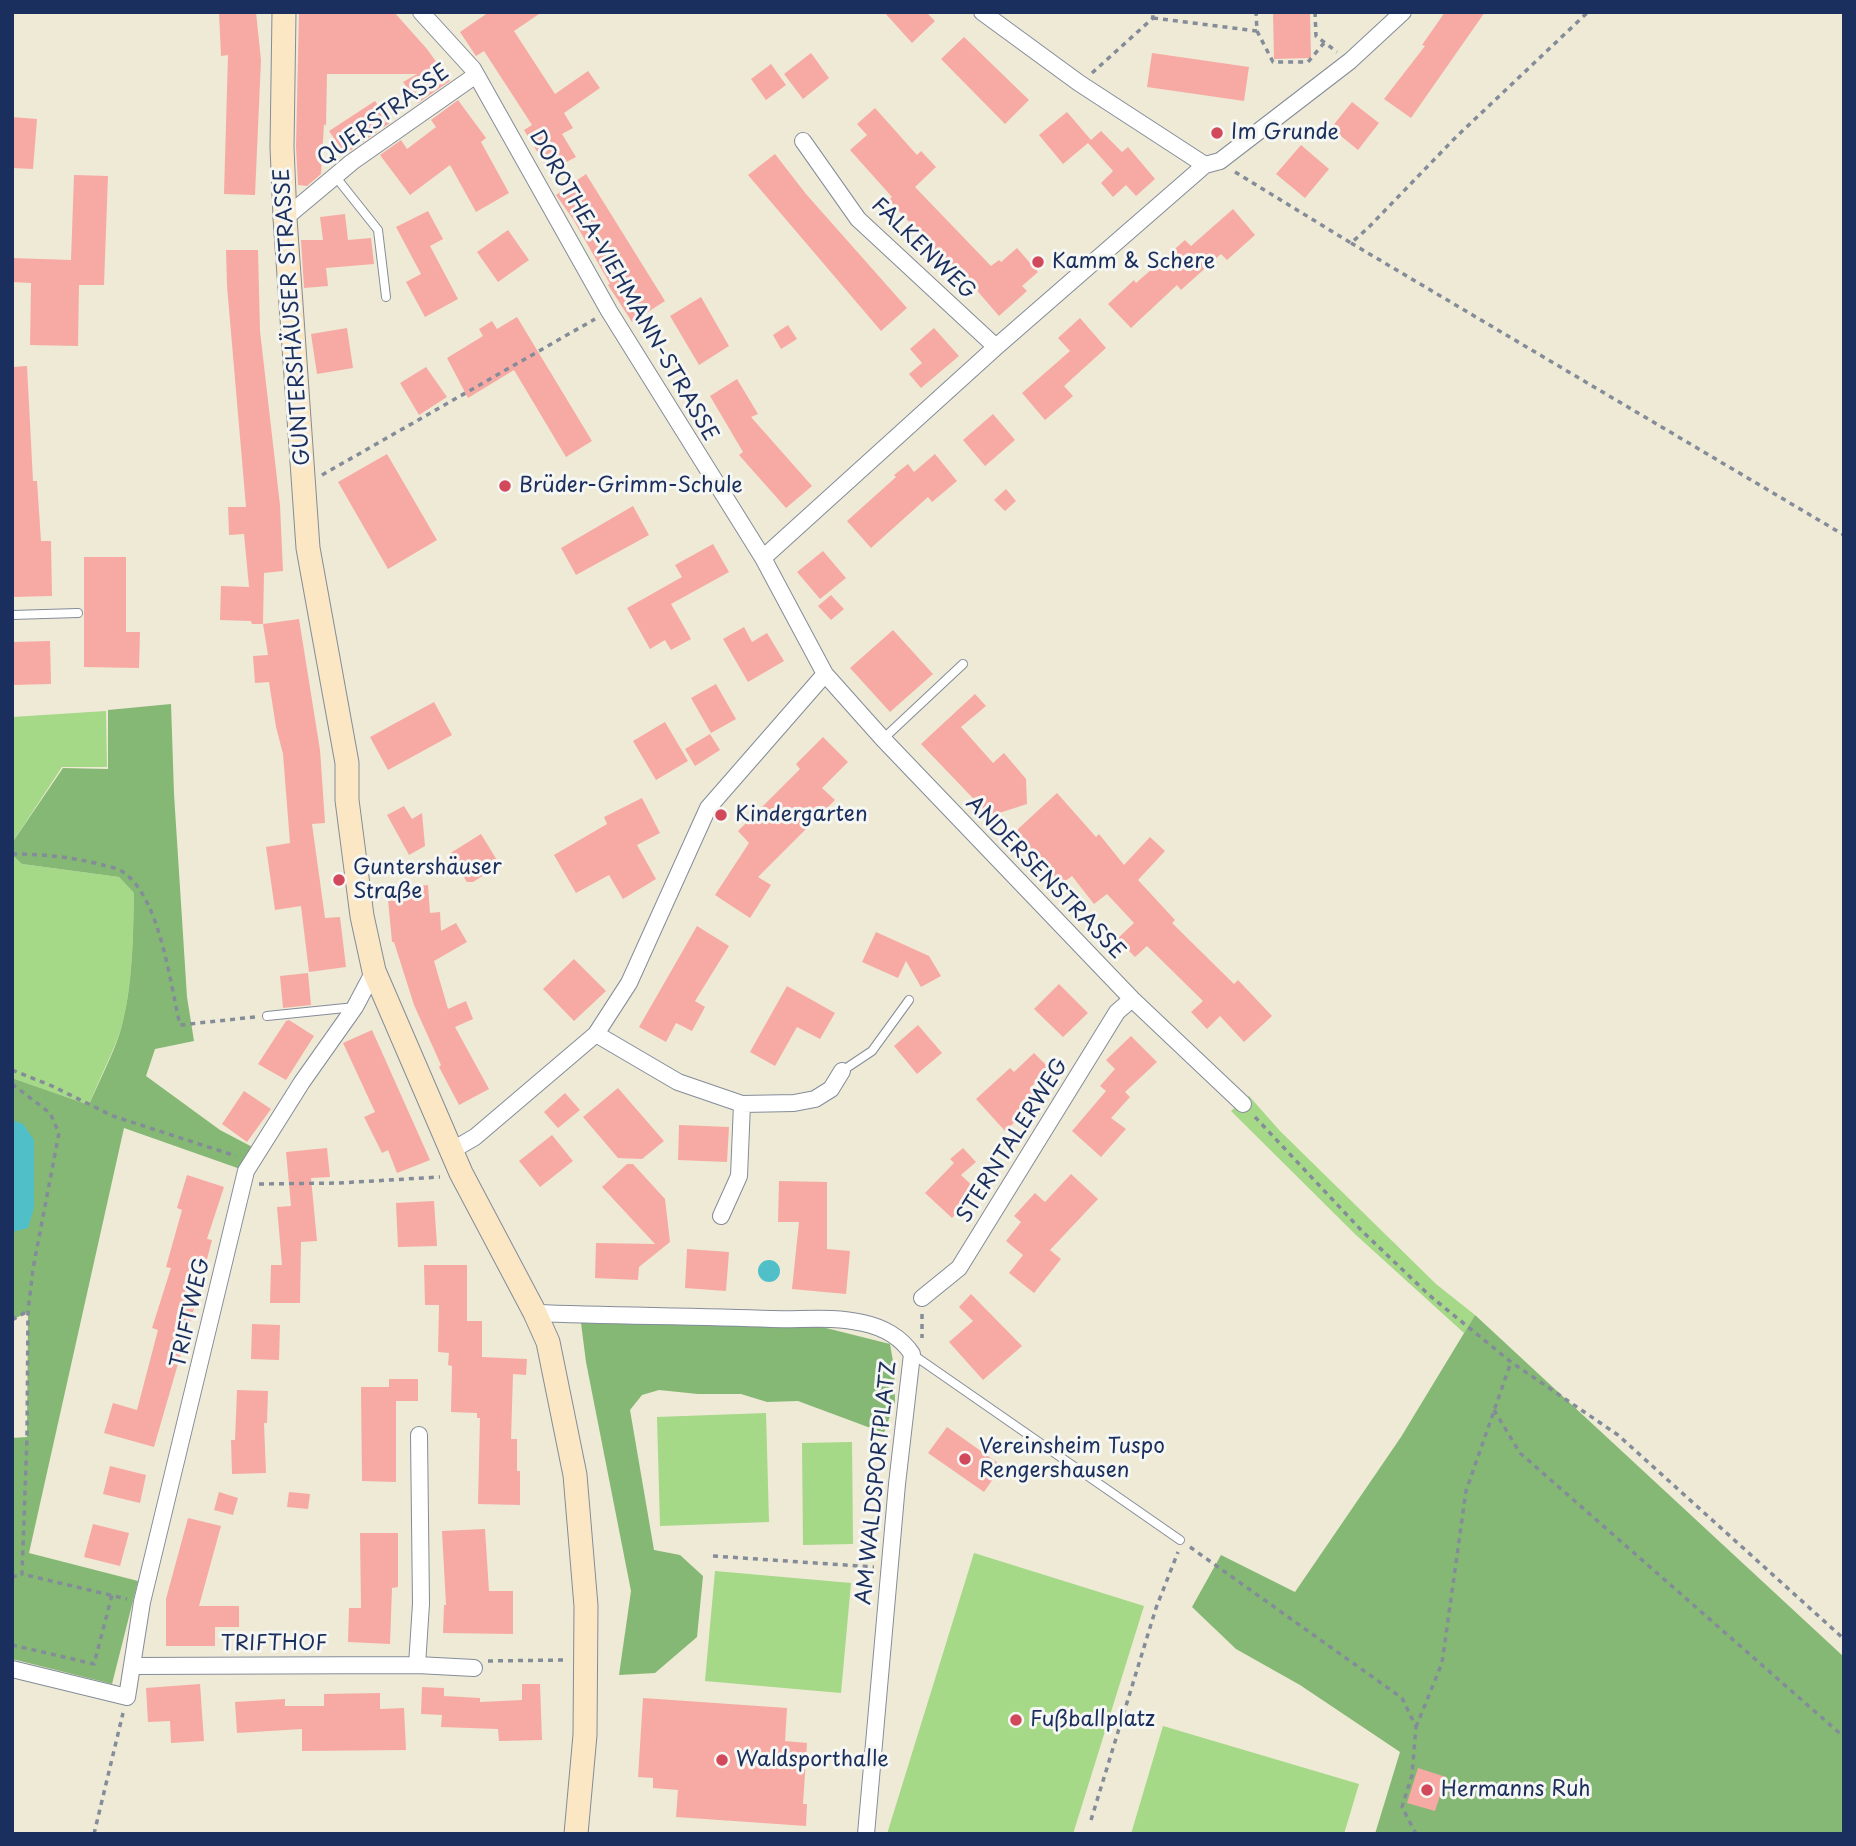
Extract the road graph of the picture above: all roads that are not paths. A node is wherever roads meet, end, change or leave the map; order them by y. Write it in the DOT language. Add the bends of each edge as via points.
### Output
graph roads {
  1 [pos="284,12"];
  2 [pos="421,12"];
  3 [pos="982,12"];
  4 [pos="1403,12"];
  5 [pos="476,75"];
  6 [pos="803,141"];
  7 [pos="1212,163"];
  8 [pos="335,176"];
  9 [pos="285,218"];
  10 [pos="386,297"];
  11 [pos="996,347"];
  12 [pos="762,558"];
  13 [pos="78,613"];
  14 [pos="12,615"];
  15 [pos="963,664"];
  16 [pos="825,674"];
  17 [pos="883,739"];
  18 [pos="374,971"];
  19 [pos="1132,999"];
  20 [pos="909,1000"];
  21 [pos="355,1007"];
  22 [pos="267,1016"];
  23 [pos="596,1034"];
  24 [pos="842,1071"];
  25 [pos="742,1104"];
  26 [pos="1243,1104"];
  27 [pos="452,1151"];
  28 [pos="721,1216"];
  29 [pos="922,1298"];
  30 [pos="536,1313"];
  31 [pos="912,1354"];
  32 [pos="419,1435"];
  33 [pos="1180,1540"];
  34 [pos="417,1665"];
  35 [pos="131,1666"];
  36 [pos="474,1668"];
  37 [pos="12,1669"];
  38 [pos="578,1834"];
  39 [pos="866,1834"];
  1 -- 9 [label="street, GUNTERSHÄUSER STRASSE"];
  2 -- 5 [label="street, DOROTHEA-VIEHMANN-STRASSE"];
  3 -- 7 [label="street" via="1079,83"];
  4 -- 7 [label="street" via="1350,61"];
  5 -- 8 [label="street, QUERSTRASSE"];
  5 -- 12 [label="street, DOROTHEA-VIEHMANN-STRASSE" via="609,311"];
  6 -- 11 [label="street, FALKENWEG" via="858,219"];
  7 -- 11 [label="street"];
  8 -- 9 [label="street, QUERSTRASSE"];
  8 -- 10 [label="lane" via="378,230"];
  9 -- 18 [label="street, GUNTERSHÄUSER STRASSE" via="309,548 347,764 347,800 362,916"];
  11 -- 12 [label="street"];
  12 -- 16 [label="street, DOROTHEA-VIEHMANN-STRASSE"];
  13 -- 14 [label="lane"];
  15 -- 17 [label="lane"];
  16 -- 17 [label="street, ANDERSENSTRASSE"];
  16 -- 23 [label="street" via="708,808 629,984"];
  17 -- 19 [label="street, ANDERSENSTRASSE"];
  18 -- 21 [label="street, TRIFTWEG"];
  18 -- 27 [label="street, GUNTERSHÄUSER STRASSE"];
  19 -- 26 [label="street, ANDERSENSTRASSE"];
  19 -- 29 [label="street, STERNTALERWEG" via="1117,1012 959,1268"];
  20 -- 24 [label="lane" via="872,1051"];
  21 -- 22 [label="lane"];
  21 -- 35 [label="street, TRIFTWEG" via="251,1161 243,1184 142,1602"];
  23 -- 25 [label="street" via="678,1082"];
  23 -- 27 [label="street" via="475,1137"];
  24 -- 25 [label="street" via="831,1090 815,1099"];
  25 -- 28 [label="street" via="739,1176"];
  27 -- 30 [label="street, GUNTERSHÄUSER STRASSE"];
  30 -- 31 [label="street, AM WALDSPORTPLATZ" via="833,1318 891,1333"];
  30 -- 38 [label="street, GUNTERSHÄUSER STRASSE" via="548,1342 575,1475 586,1606 585,1735"];
  31 -- 33 [label="lane"];
  31 -- 39 [label="street, AM WALDSPORTPLATZ"];
  32 -- 34 [label="street"];
  34 -- 35 [label="street, TRIFTHOF"];
  34 -- 36 [label="street, TRIFTHOF"];
  35 -- 37 [label="street, TRIFTWEG" via="127,1697"];
}
